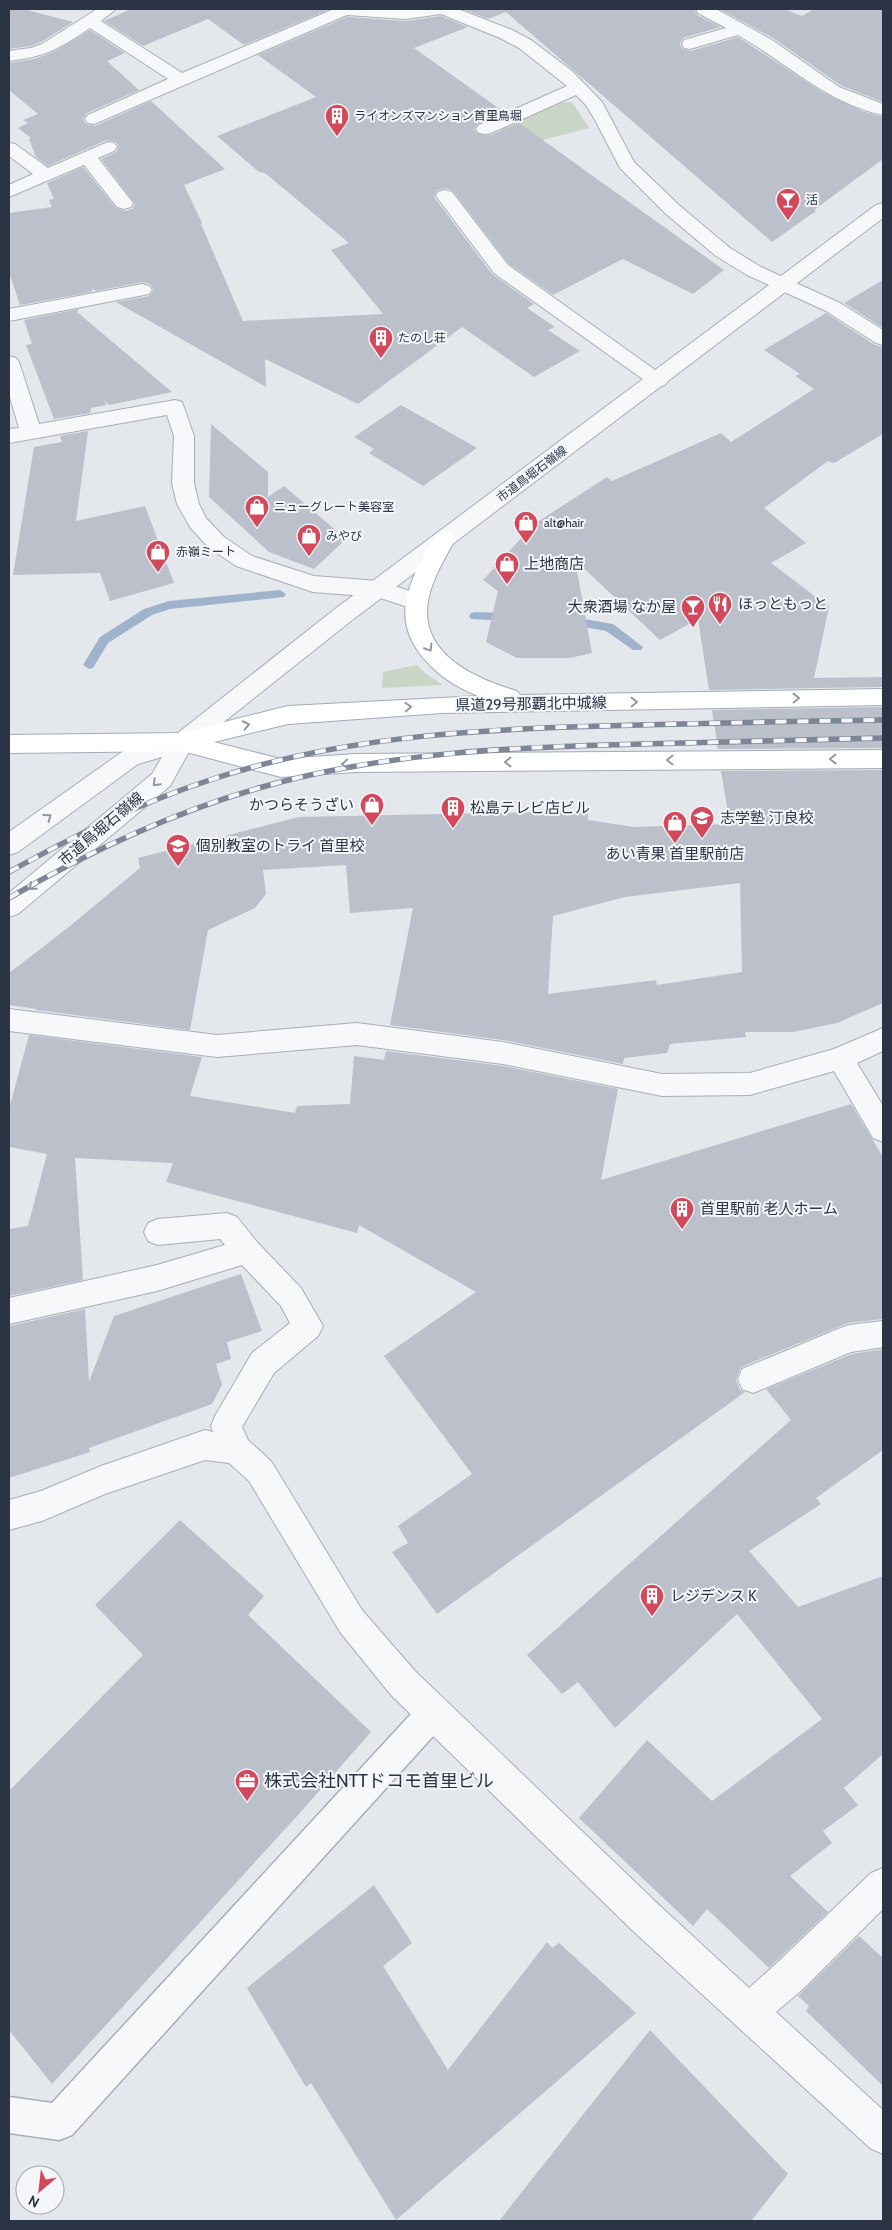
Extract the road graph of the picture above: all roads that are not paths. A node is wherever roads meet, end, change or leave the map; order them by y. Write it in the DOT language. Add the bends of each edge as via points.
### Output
graph roads {
  1 [pos="108,9"];
  2 [pos="440,9"];
  3 [pos="444,9"];
  4 [pos="717,11"];
  5 [pos="89,20"];
  6 [pos="741,29"];
  7 [pos="690,44"];
  8 [pos="9,56"];
  9 [pos="181,80"];
  10 [pos="578,87"];
  11 [pos="883,110"];
  12 [pos="94,118"];
  13 [pos="485,129"];
  14 [pos="108,147"];
  15 [pos="9,148"];
  16 [pos="87,156"];
  17 [pos="46,175"];
  18 [pos="9,192"];
  19 [pos="445,196"];
  20 [pos="124,203"];
  21 [pos="883,209"];
  22 [pos="783,285"];
  23 [pos="142,290"];
  24 [pos="9,315"];
  25 [pos="883,339"];
  26 [pos="9,362"];
  27 [pos="658,380"];
  28 [pos="30,432"];
  29 [pos="9,436"];
  30 [pos="445,538"];
  31 [pos="379,589"];
  32 [pos="417,602"];
  33 [pos="883,698"];
  34 [pos="550,704"];
  35 [pos="182,742"];
  36 [pos="9,744"];
  37 [pos="883,759"];
  38 [pos="9,845"];
  39 [pos="9,907"];
  40 [pos="9,1020"];
  41 [pos="883,1040"];
  42 [pos="840,1058"];
  43 [pos="883,1130"];
  44 [pos="158,1232"];
  45 [pos="247,1251"];
  46 [pos="9,1311"];
  47 [pos="883,1334"];
  48 [pos="753,1379"];
  49 [pos="237,1450"];
  50 [pos="9,1515"];
  51 [pos="434,1712"];
  52 [pos="883,1885"];
  53 [pos="749,2011"];
  54 [pos="9,2114"];
  55 [pos="883,2135"];
  1 -- 5 [label="street"];
  2 -- 9 [label="street" via="406,14 345,10"];
  3 -- 10 [label="street" via="525,44"];
  4 -- 6 [label="street"];
  5 -- 8 [label="street" via="48,48"];
  5 -- 9 [label="street"];
  6 -- 7 [label="street"];
  6 -- 11 [label="street" via="833,91"];
  9 -- 12 [label="street"];
  10 -- 13 [label="street"];
  10 -- 22 [label="street" via="593,102 626,164 673,210 723,252"];
  14 -- 16 [label="street"];
  15 -- 17 [label="street"];
  16 -- 17 [label="street"];
  16 -- 20 [label="street"];
  17 -- 18 [label="street"];
  19 -- 27 [label="street" via="501,269"];
  21 -- 22 [label="street, 市道鳥堀石嶺線"];
  22 -- 25 [label="street" via="833,307"];
  22 -- 27 [label="street, 市道鳥堀石嶺線"];
  23 -- 24 [label="street"];
  26 -- 28 [label="street"];
  27 -- 30 [label="street, 市道鳥堀石嶺線"];
  28 -- 29 [label="street"];
  28 -- 31 [label="street" via="175,407 184,436 182,482 188,504 198,522 216,542 244,561 313,584"];
  30 -- 31 [label="street, 市道鳥堀石嶺線"];
  30 -- 32 [label="main road"];
  31 -- 32 [label="street"];
  31 -- 35 [label="street, 市道鳥堀石嶺線"];
  32 -- 34 [label="main road, one-way" via="417,623 427,647 449,672 481,689"];
  34 -- 33 [label="main road, 県道29号那覇北中城線, one-way"];
  35 -- 34 [label="main road, 県道29号那覇北中城線, one-way" via="288,716 442,705"];
  35 -- 36 [label="main road, 県道29号那覇北中城線"];
  37 -- 35 [label="main road, 県道29号那覇北中城線, one-way" via="356,763 282,768"];
  38 -- 35 [label="street, 市道鳥堀石嶺線, one-way" via="130,758"];
  35 -- 39 [label="street, 市道鳥堀石嶺線, one-way" via="160,780"];
  40 -- 42 [label="street" via="217,1046 357,1034 502,1053 662,1085 750,1084"];
  41 -- 42 [label="street"];
  42 -- 43 [label="street"];
  44 -- 45 [label="street" via="227,1226"];
  45 -- 46 [label="street" via="157,1278"];
  45 -- 49 [label="street" via="291,1297 308,1326 263,1363 226,1426"];
  47 -- 48 [label="street" via="849,1339"];
  49 -- 50 [label="street" via="206,1445 101,1481 42,1506"];
  49 -- 51 [label="street" via="260,1470 351,1621 403,1683"];
  51 -- 53 [label="street" via="646,1918"];
  51 -- 54 [label="lane" via="59,2122"];
  52 -- 53 [label="street" via="790,1976"];
  53 -- 55 [label="street"];
}
